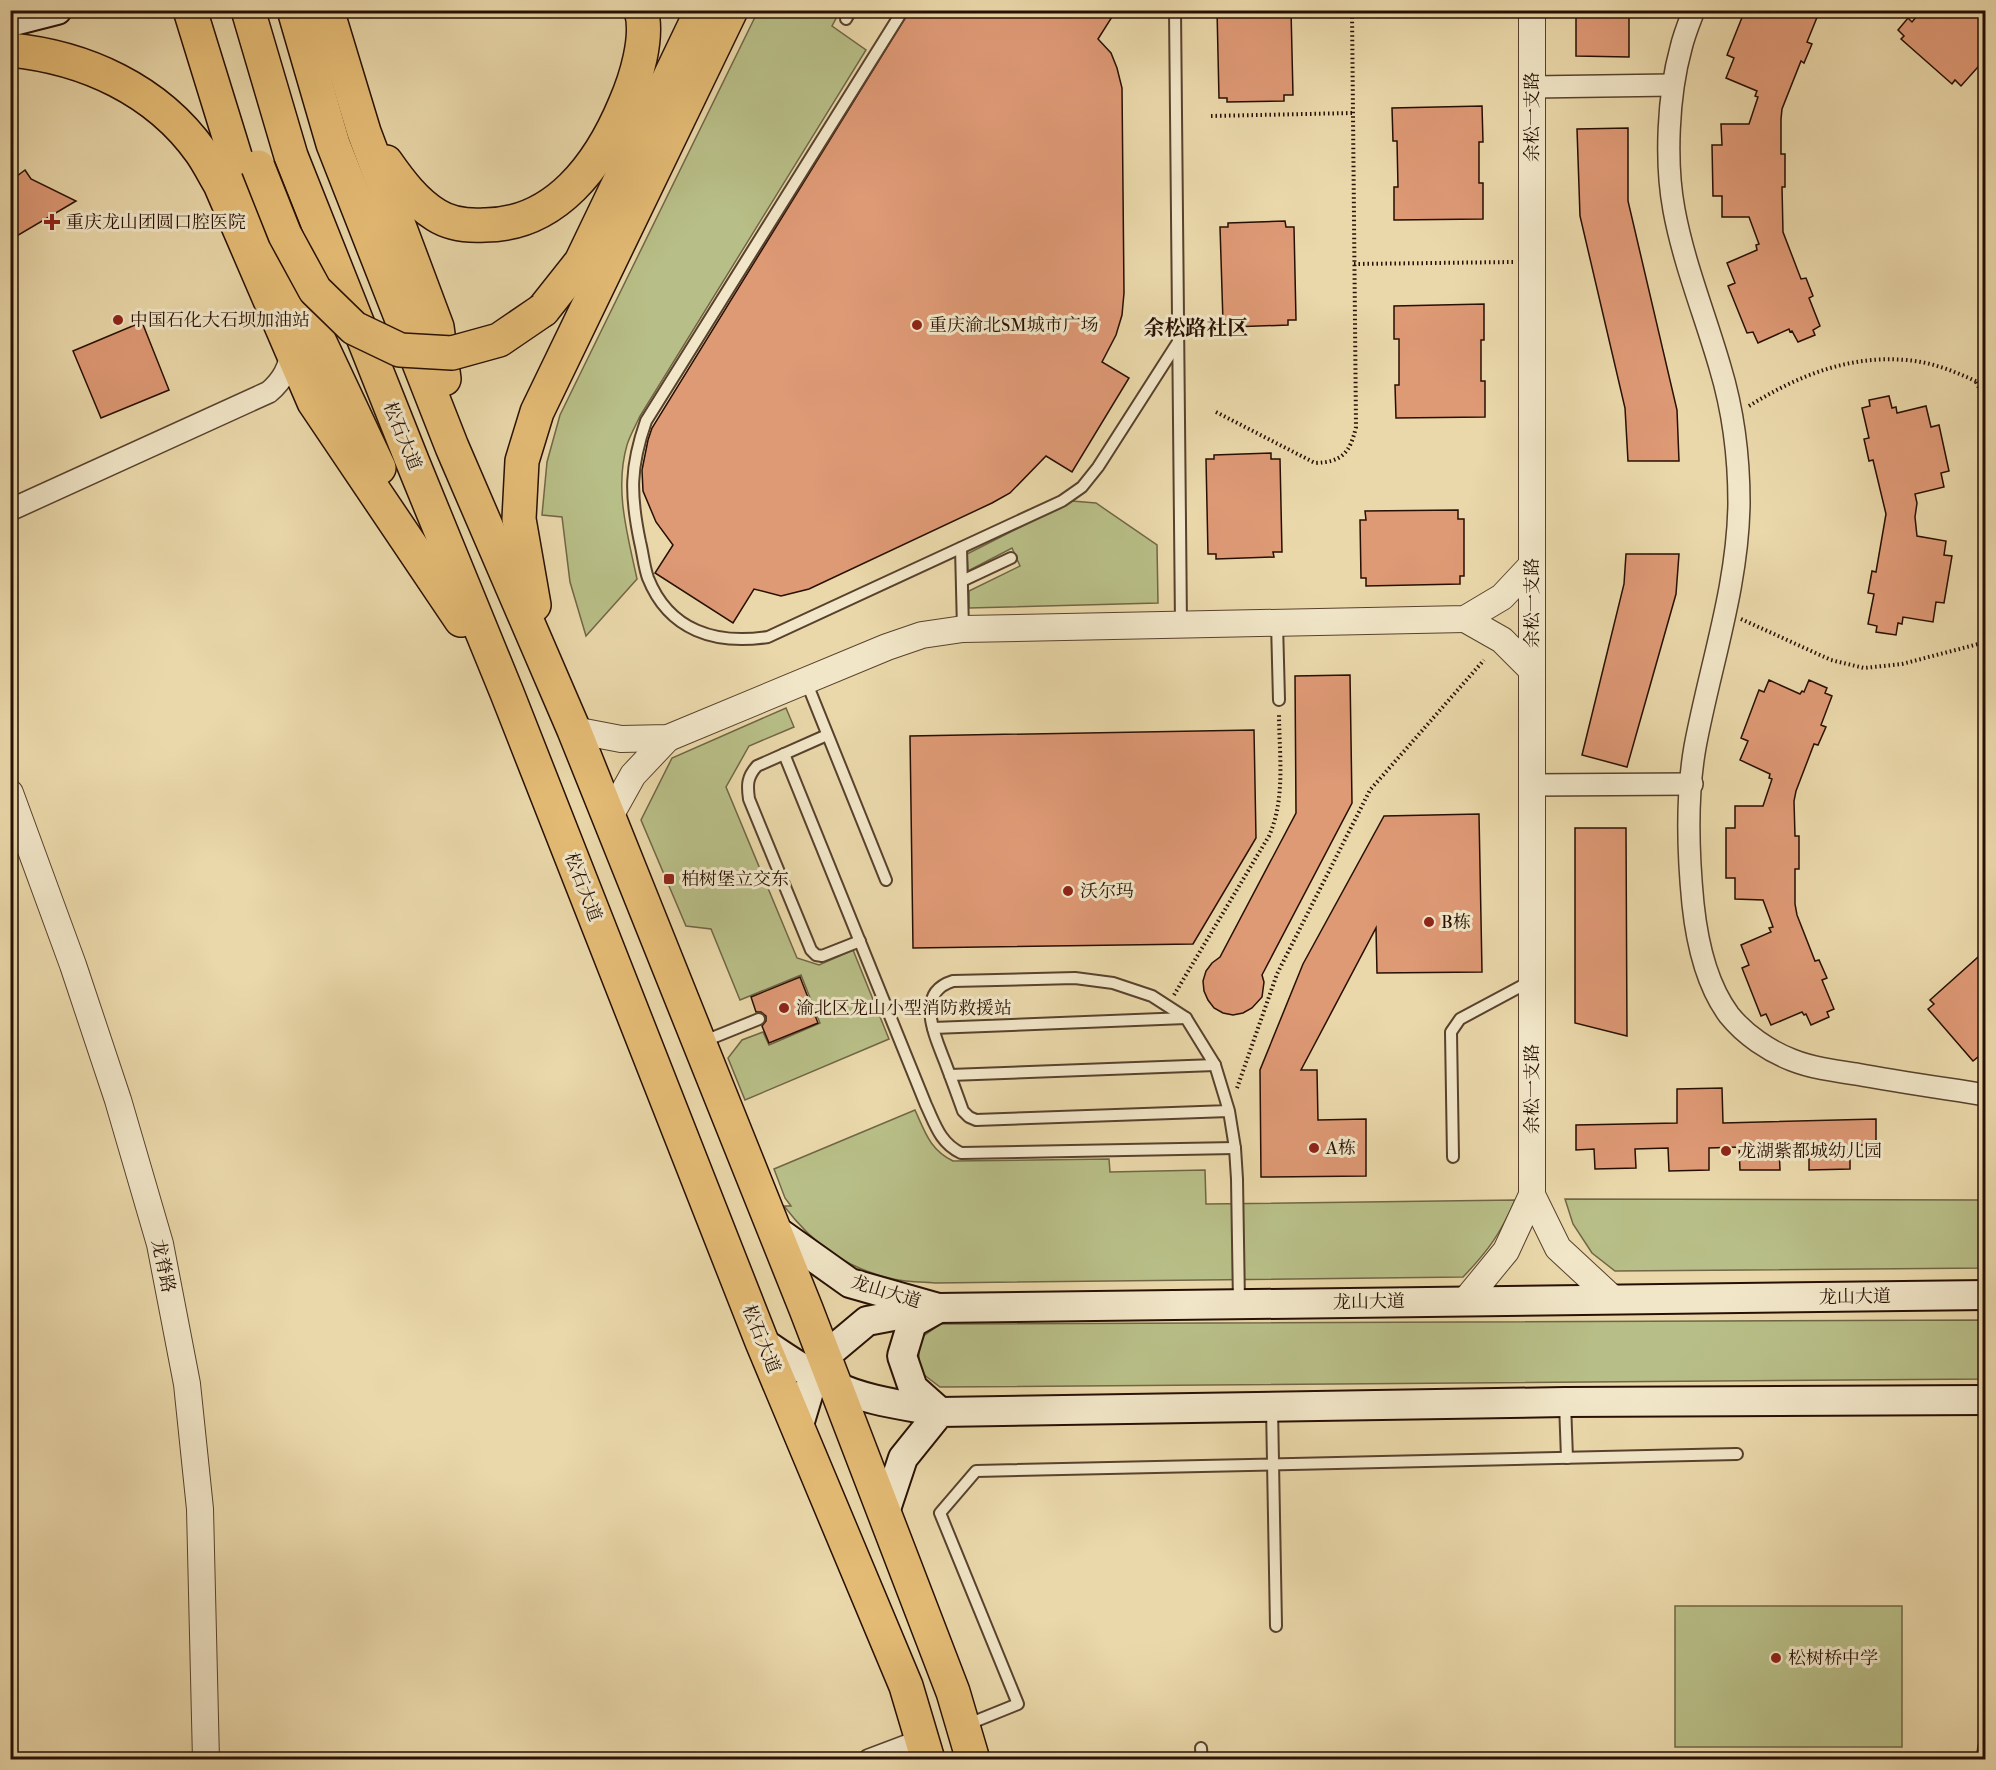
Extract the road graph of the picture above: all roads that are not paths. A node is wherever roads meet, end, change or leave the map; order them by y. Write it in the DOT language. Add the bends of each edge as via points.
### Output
graph roads {
  1 [pos="57,10"];
  2 [pos="190,10"];
  3 [pos="212,10"];
  4 [pos="248,10"];
  5 [pos="294,10"];
  6 [pos="327,10"];
  7 [pos="641,10"];
  8 [pos="702,10"];
  9 [pos="730,10"];
  10 [pos="903,10"];
  11 [pos="1175,10"];
  12 [pos="1532,10"];
  13 [pos="1694,10"];
  14 [pos="10,22"];
  15 [pos="10,50"];
  16 [pos="1673,85"];
  17 [pos="1532,87"];
  18 [pos="364,132"];
  19 [pos="1179,342"];
  20 [pos="292,349"];
  21 [pos="269,392"];
  22 [pos="314,402"];
  23 [pos="452,447"];
  24 [pos="10,510"];
  25 [pos="961,548"];
  26 [pos="1011,558"];
  27 [pos="1532,564"];
  28 [pos="962,581"];
  29 [pos="447,598"];
  30 [pos="1465,619"];
  31 [pos="1277,623"];
  32 [pos="1181,625"];
  33 [pos="963,629"];
  34 [pos="1532,670"];
  35 [pos="550,677"];
  36 [pos="806,681"];
  37 [pos="507,693"];
  38 [pos="1279,700"];
  39 [pos="574,730"];
  40 [pos="827,735"];
  41 [pos="668,738"];
  42 [pos="784,754"];
  43 [pos="1692,784"];
  44 [pos="1532,785"];
  45 [pos="10,793"];
  46 [pos="609,818"];
  47 [pos="886,880"];
  48 [pos="860,941"];
  49 [pos="1532,981"];
  50 [pos="1186,1018"];
  51 [pos="759,1019"];
  52 [pos="933,1028"];
  53 [pos="699,1043"];
  54 [pos="1215,1065"];
  55 [pos="950,1075"];
  56 [pos="1986,1095"];
  57 [pos="1229,1111"];
  58 [pos="1235,1148"];
  59 [pos="1453,1157"];
  60 [pos="1532,1196"];
  61 [pos="774,1229"];
  62 [pos="1986,1295"];
  63 [pos="1613,1299"];
  64 [pos="1465,1301"];
  65 [pos="1239,1304"];
  66 [pos="938,1308"];
  67 [pos="762,1342"];
  68 [pos="824,1373"];
  69 [pos="1986,1400"];
  70 [pos="1565,1402"];
  71 [pos="1272,1407"];
  72 [pos="940,1412"];
  73 [pos="798,1428"];
  74 [pos="1737,1454"];
  75 [pos="1567,1458"];
  76 [pos="1274,1465"];
  77 [pos="884,1515"];
  78 [pos="1276,1626"];
  79 [pos="963,1726"];
  80 [pos="1986,1737"];
  81 [pos="1201,1748"];
  82 [pos="925,1750"];
  83 [pos="206,1760"];
  84 [pos="869,1760"];
  85 [pos="973,1760"];
  86 [pos="1202,1760"];
  87 [pos="1982,1760"];
  1 -- 14 [label="main road"];
  2 -- 29 [label="highway" via="240,172 382,476"];
  3 -- 8 [label="highway, bridge" via="258,167 285,235 315,290 354,328 400,350 452,353 500,340 543,310 581,262"];
  4 -- 37 [label="highway, 松石大道" via="291,156"];
  5 -- 23 [label="highway" via="333,144"];
  6 -- 18 [label="highway"];
  7 -- 18 [label="highway" via="641,54 617,123 596,160 574,185 554,204 529,217 498,225 466,226 437,216 407,191"];
  9 -- 35 [label="highway" via="537,412 522,461 519,519 528,581"];
  10 -- 25 [label="lane" via="646,421 636,450 632,482 636,520 648,578 664,606 688,627 719,638 768,637"];
  11 -- 19 [label="lane"];
  12 -- 17 [label="street, 余松一支路"];
  13 -- 16 [label="street"];
  15 -- 20 [label="highway" via="77,62 115,78 175,123 201,152 220,184"];
  16 -- 17 [label="street"];
  16 -- 43 [label="street" via="1670,155 1674,209 1721,370 1731,416 1739,504 1731,589 1695,750"];
  17 -- 27 [label="street, 余松一支路"];
  18 -- 23 [label="highway" via="437,327"];
  19 -- 25 [label="lane" via="1082,487 1062,501"];
  19 -- 32 [label="lane"];
  20 -- 21 [label="street" via="284,376"];
  20 -- 22 [label="highway"];
  21 -- 22 [label="street" via="294,392"];
  21 -- 24 [label="street"];
  22 -- 29 [label="highway"];
  23 -- 35 [label="highway"];
  25 -- 28 [label="lane"];
  26 -- 28 [label="lane"];
  27 -- 30 [label="street" via="1502,597"];
  27 -- 34 [label="street, 余松一支路"];
  28 -- 33 [label="lane"];
  29 -- 37 [label="highway"];
  30 -- 31 [label="street"];
  30 -- 34 [label="street" via="1502,640"];
  31 -- 32 [label="street"];
  31 -- 38 [label="lane"];
  32 -- 33 [label="street"];
  33 -- 36 [label="street" via="922,635"];
  34 -- 44 [label="street, 余松一支路"];
  35 -- 39 [label="highway"];
  36 -- 40 [label="lane"];
  36 -- 41 [label="street"];
  37 -- 67 [label="highway, 松石大道"];
  39 -- 41 [label="street" via="621,739"];
  39 -- 46 [label="highway"];
  40 -- 42 [label="lane"];
  40 -- 47 [label="lane"];
  41 -- 46 [label="street" via="633,775"];
  42 -- 48 [label="lane"];
  42 -- 48 [label="lane" via="757,766 747,785 749,799 811,950 822,956"];
  43 -- 44 [label="street"];
  43 -- 56 [label="street" via="1689,869 1696,926 1709,980 1729,1015 1758,1042 1793,1060"];
  44 -- 49 [label="street, 余松一支路"];
  45 -- 83 [label="street, 龙脊路" via="118,1100 162,1255 187,1383 200,1509"];
  46 -- 53 [label="highway"];
  48 -- 58 [label="lane" via="926,1105 949,1148 961,1153"];
  49 -- 59 [label="lane" via="1460,1019 1451,1032"];
  49 -- 60 [label="street, 余松一支路"];
  50 -- 52 [label="lane"];
  50 -- 52 [label="lane" via="1152,996 1123,986 1075,978 953,981 945,983 932,999"];
  50 -- 54 [label="lane"];
  51 -- 53 [label="lane"];
  52 -- 55 [label="lane"];
  53 -- 61 [label="highway"];
  54 -- 55 [label="lane"];
  54 -- 57 [label="lane"];
  55 -- 57 [label="lane" via="963,1111 976,1120"];
  57 -- 58 [label="lane"];
  58 -- 65 [label="lane"];
  60 -- 63 [label="street" via="1558,1248"];
  60 -- 64 [label="street" via="1506,1251"];
  61 -- 66 [label="main road, 龙山大道" via="850,1283"];
  61 -- 68 [label="highway"];
  62 -- 63 [label="main road, 龙山大道"];
  63 -- 64 [label="main road, 龙山大道"];
  64 -- 65 [label="main road, 龙山大道"];
  65 -- 66 [label="main road, 龙山大道"];
  66 -- 68 [label="main road" via="867,1321"];
  66 -- 72 [label="main road" via="912,1323 902,1356 913,1388"];
  67 -- 68 [label="main road"];
  67 -- 73 [label="highway, 松石大道"];
  68 -- 72 [label="main road" via="878,1400"];
  68 -- 73 [label="main road"];
  68 -- 77 [label="highway"];
  69 -- 70 [label="main road"];
  70 -- 71 [label="main road"];
  70 -- 75 [label="lane"];
  71 -- 72 [label="main road"];
  71 -- 76 [label="lane"];
  72 -- 77 [label="main road" via="903,1458"];
  73 -- 82 [label="highway, 松石大道" via="906,1686"];
  74 -- 75 [label="lane"];
  75 -- 76 [label="lane"];
  76 -- 78 [label="lane"];
  76 -- 79 [label="lane" via="976,1471 940,1513 1018,1704"];
  77 -- 79 [label="highway"];
  79 -- 85 [label="highway"];
  80 -- 87 [label="lane"];
  81 -- 86 [label="lane"];
  82 -- 84 [label="street"];
}
